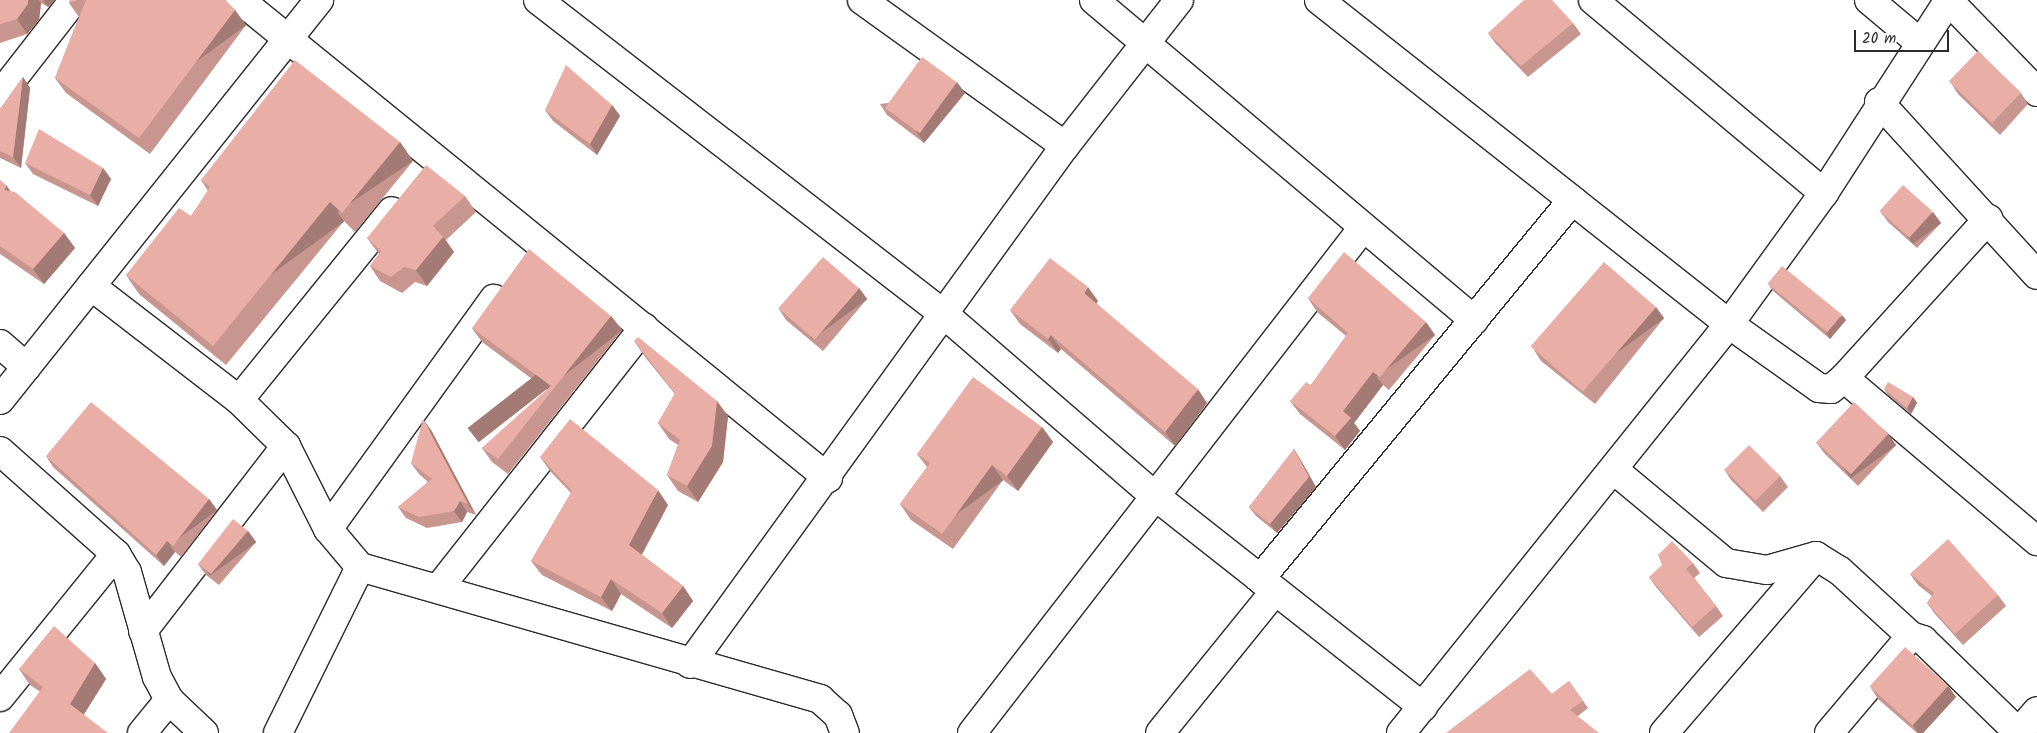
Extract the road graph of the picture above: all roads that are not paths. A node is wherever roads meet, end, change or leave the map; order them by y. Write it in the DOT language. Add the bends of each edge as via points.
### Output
graph roads {
  1 [pos="74,0"];
  2 [pos="240,0"];
  3 [pos="319,0"];
  4 [pos="538,0"];
  5 [pos="862,0"];
  6 [pos="1094,0"];
  7 [pos="1179,0"];
  8 [pos="1319,0"];
  9 [pos="1593,0"];
  10 [pos="1869,0"];
  11 [pos="1948,0"];
  12 [pos="288,38"];
  13 [pos="1145,40"];
  14 [pos="1919,42"];
  15 [pos="2037,92"];
  16 [pos="0,95"];
  17 [pos="1879,102"];
  18 [pos="1065,146"];
  19 [pos="436,157"];
  20 [pos="1824,193"];
  21 [pos="1572,200"];
  22 [pos="1988,219"];
  23 [pos="1362,229"];
  24 [pos="538,239"];
  25 [pos="2037,275"];
  26 [pos="90,286"];
  27 [pos="946,315"];
  28 [pos="1474,320"];
  29 [pos="1729,324"];
  30 [pos="644,327"];
  31 [pos="0,344"];
  32 [pos="26,367"];
  33 [pos="1844,378"];
  34 [pos="0,400"];
  35 [pos="240,400"];
  36 [pos="286,446"];
  37 [pos="0,451"];
  38 [pos="1614,470"];
  39 [pos="828,478"];
  40 [pos="1155,496"];
  41 [pos="328,529"];
  42 [pos="2037,540"];
  43 [pos="116,554"];
  44 [pos="1816,556"];
  45 [pos="360,567"];
  46 [pos="1268,585"];
  47 [pos="438,589"];
  48 [pos="143,630"];
  49 [pos="1911,636"];
  50 [pos="690,664"];
  51 [pos="0,697"];
  52 [pos="169,700"];
  53 [pos="1422,707"];
  54 [pos="2037,711"];
  55 [pos="142,733"];
  56 [pos="204,733"];
  57 [pos="278,733"];
  58 [pos="844,733"];
  59 [pos="972,733"];
  60 [pos="1160,733"];
  61 [pos="1401,733"];
  62 [pos="1664,733"];
  63 [pos="1829,733"];
  64 [pos="2018,733"];
  1 -- 16 [label="street"];
  2 -- 12 [label="street"];
  3 -- 12 [label="street"];
  4 -- 27 [label="street"];
  5 -- 18 [label="street"];
  6 -- 13 [label="street"];
  7 -- 13 [label="street"];
  8 -- 21 [label="street"];
  9 -- 20 [label="street"];
  10 -- 14 [label="street"];
  11 -- 14 [label="street"];
  11 -- 15 [label="street"];
  12 -- 19 [label="street"];
  12 -- 26 [label="street"];
  13 -- 18 [label="street"];
  13 -- 23 [label="street"];
  14 -- 17 [label="street"];
  17 -- 20 [label="street"];
  17 -- 22 [label="street"];
  18 -- 27 [label="street"];
  19 -- 24 [label="street"];
  19 -- 35 [label="street"];
  20 -- 29 [label="street"];
  21 -- 28 [label="street"];
  21 -- 29 [label="street"];
  22 -- 25 [label="street"];
  22 -- 33 [label="street"];
  23 -- 28 [label="street"];
  23 -- 40 [label="street"];
  24 -- 30 [label="street"];
  24 -- 41 [label="street"];
  26 -- 32 [label="street"];
  26 -- 35 [label="street"];
  27 -- 39 [label="street"];
  27 -- 40 [label="street"];
  28 -- 46 [label="street"];
  29 -- 33 [label="street" via="1819,388 1830,389"];
  29 -- 38 [label="street"];
  30 -- 39 [label="street"];
  30 -- 47 [label="street"];
  31 -- 32 [label="street"];
  32 -- 34 [label="street"];
  33 -- 42 [label="street"];
  35 -- 36 [label="street"];
  36 -- 41 [label="street"];
  36 -- 48 [label="street"];
  37 -- 43 [label="street"];
  38 -- 44 [label="street" via="1726,564 1767,570"];
  38 -- 53 [label="street"];
  39 -- 50 [label="street"];
  40 -- 46 [label="street"];
  40 -- 59 [label="street"];
  41 -- 45 [label="street"];
  43 -- 48 [label="street" via="127,572"];
  43 -- 51 [label="street"];
  44 -- 49 [label="street" via="1840,571"];
  44 -- 62 [label="street"];
  45 -- 47 [label="street"];
  45 -- 57 [label="street"];
  46 -- 53 [label="street"];
  46 -- 60 [label="street"];
  47 -- 50 [label="street"];
  48 -- 52 [label="street" via="157,677"];
  49 -- 63 [label="street"];
  49 -- 64 [label="street" via="1922,640"];
  50 -- 58 [label="street" via="820,699 838,715"];
  52 -- 55 [label="street"];
  52 -- 56 [label="street"];
  53 -- 61 [label="street"];
  54 -- 64 [label="street"];
}
